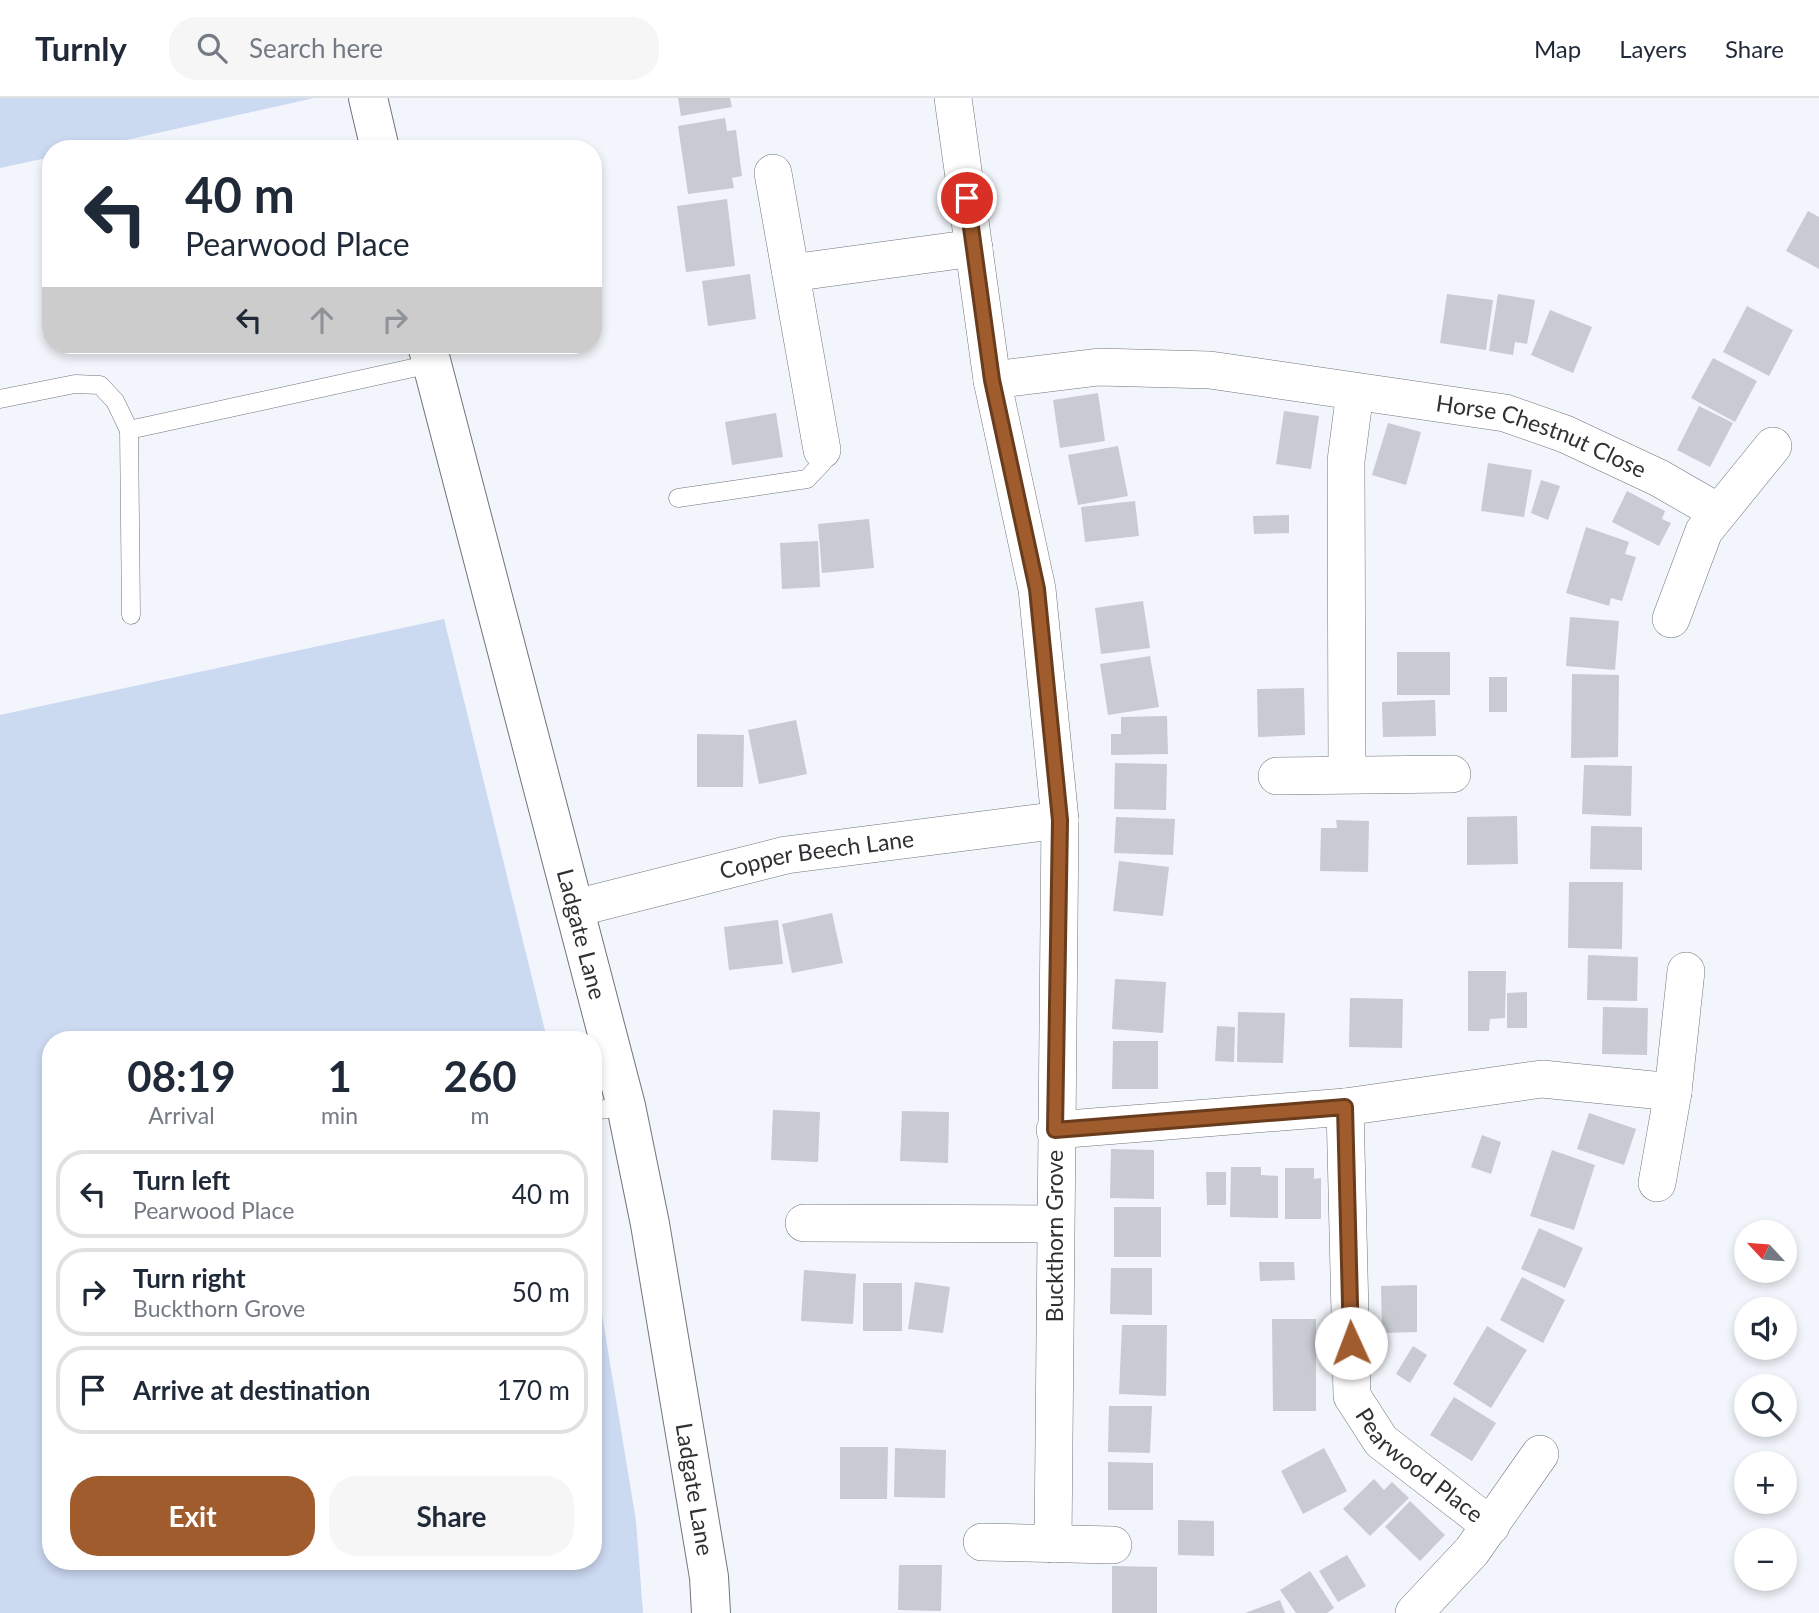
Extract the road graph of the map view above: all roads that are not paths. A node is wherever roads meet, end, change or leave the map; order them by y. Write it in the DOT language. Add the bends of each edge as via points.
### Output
graph roads {
  1 [pos="368,98"];
  2 [pos="953,98"];
  3 [pos="378,140"];
  4 [pos="773,173"];
  5 [pos="974,248"];
  6 [pos="790,273"];
  7 [pos="429,355"];
  8 [pos="992,380"];
  9 [pos="1355,392"];
  10 [pos="0,399"];
  11 [pos="129,430"];
  12 [pos="1773,446"];
  13 [pos="822,450"];
  14 [pos="678,498"];
  15 [pos="1718,512"];
  16 [pos="131,615"];
  17 [pos="1671,619"];
  18 [pos="1348,774"];
  19 [pos="1452,774"];
  20 [pos="1277,776"];
  21 [pos="1060,820"];
  22 [pos="576,908"];
  23 [pos="1686,971"];
  24 [pos="597,1031"];
  25 [pos="602,1062"];
  26 [pos="1673,1092"];
  27 [pos="1345,1107"];
  28 [pos="610,1109"];
  29 [pos="1055,1130"];
  30 [pos="1657,1182"];
  31 [pos="804,1223"];
  32 [pos="1055,1224"];
  33 [pos="1540,1454"];
  34 [pos="1491,1526"];
  35 [pos="982,1542"];
  36 [pos="1053,1544"];
  37 [pos="1113,1545"];
  38 [pos="711,1613"];
  39 [pos="1413,1613"];
  1 -- 3 [label="main road"];
  2 -- 5 [label="street, Buckthorn Grove"];
  4 -- 6 [label="street"];
  5 -- 6 [label="street"];
  5 -- 8 [label="street, Buckthorn Grove"];
  6 -- 13 [label="street"];
  7 -- 11 [label="lane"];
  7 -- 22 [label="main road, Ladgate Lane"];
  8 -- 9 [label="street, Horse Chestnut Close" via="1099,367 1210,370"];
  8 -- 21 [label="street, Buckthorn Grove" via="1037,589"];
  9 -- 15 [label="street, Horse Chestnut Close" via="1505,413 1565,434"];
  9 -- 18 [label="street" via="1346,461"];
  10 -- 11 [label="lane" via="75,384 100,385"];
  11 -- 16 [label="lane"];
  12 -- 15 [label="street"];
  13 -- 14 [label="lane" via="823,462 807,479"];
  15 -- 17 [label="street" via="1704,531"];
  18 -- 19 [label="street"];
  18 -- 20 [label="street"];
  21 -- 22 [label="street, Copper Beech Lane" via="786,855"];
  21 -- 29 [label="street, Buckthorn Grove"];
  22 -- 24 [label="main road, Ladgate Lane"];
  23 -- 26 [label="street"];
  25 -- 28 [label="main road, Ladgate Lane"];
  26 -- 27 [label="street" via="1542,1079"];
  26 -- 30 [label="street"];
  27 -- 29 [label="street"];
  27 -- 34 [label="street, Pearwood Place" via="1352,1396 1381,1441"];
  28 -- 38 [label="main road, Ladgate Lane" via="666,1319"];
  29 -- 32 [label="street, Buckthorn Grove"];
  31 -- 32 [label="street"];
  32 -- 36 [label="street, Buckthorn Grove"];
  33 -- 34 [label="street, Pearwood Place"];
  34 -- 39 [label="street, Pearwood Place"];
  35 -- 36 [label="street"];
  36 -- 37 [label="street"];
}
